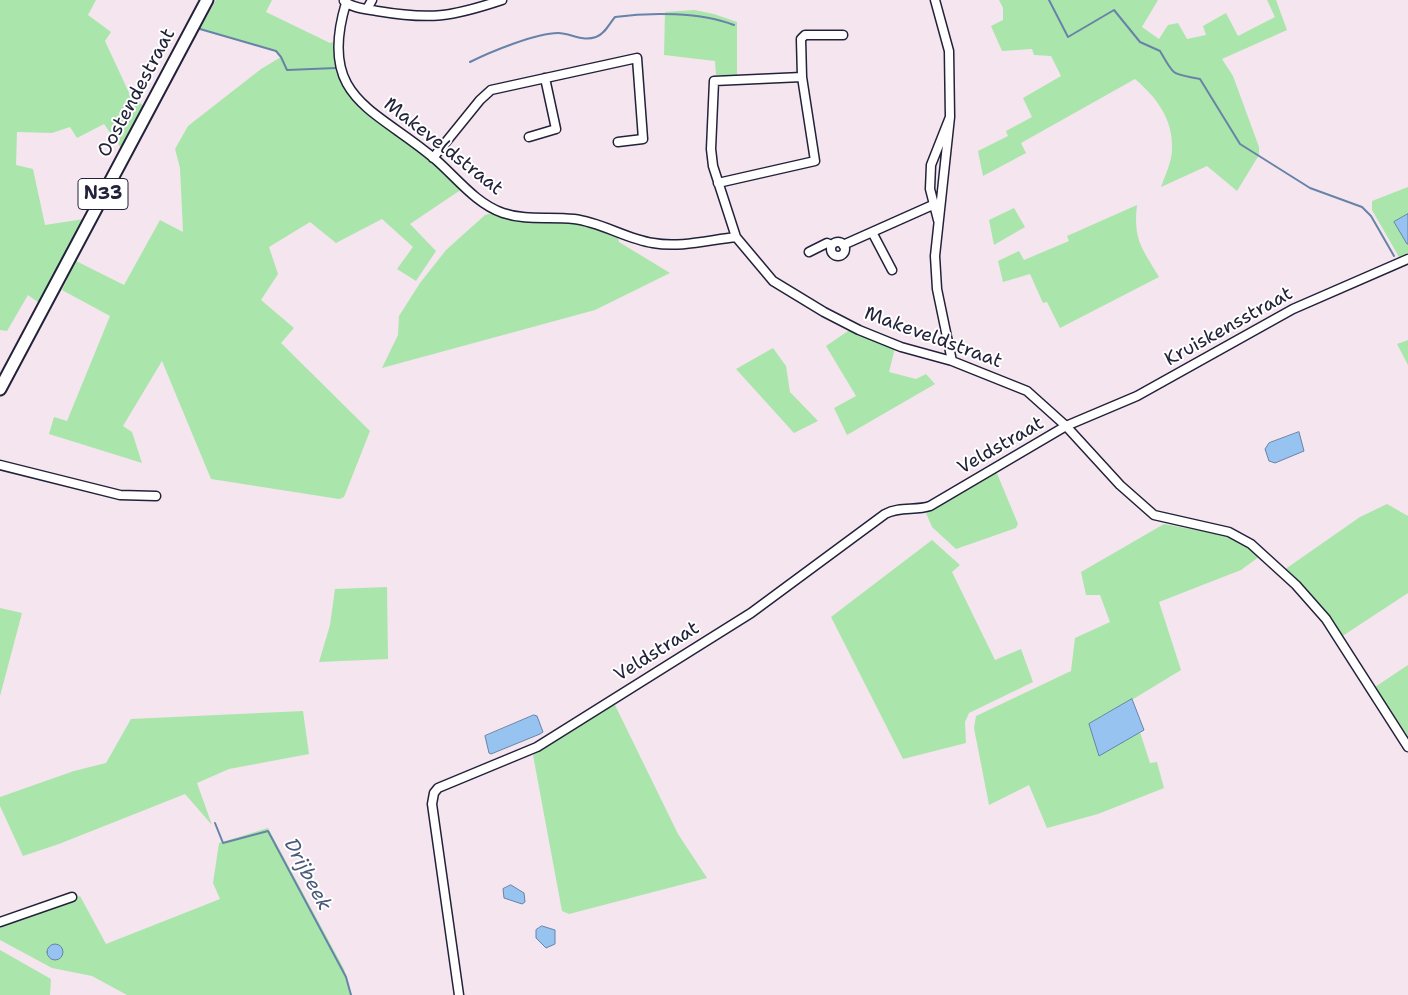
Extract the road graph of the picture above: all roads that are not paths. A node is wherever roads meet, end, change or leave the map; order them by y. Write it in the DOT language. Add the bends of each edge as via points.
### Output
graph roads {
  1 [pos="206,0"];
  2 [pos="372,0"];
  3 [pos="502,0"];
  4 [pos="935,0"];
  5 [pos="344,2"];
  6 [pos="368,9"];
  7 [pos="843,34"];
  8 [pos="802,77"];
  9 [pos="545,78"];
  10 [pos="950,117"];
  11 [pos="529,137"];
  12 [pos="618,142"];
  13 [pos="433,158"];
  14 [pos="718,183"];
  15 [pos="934,204"];
  16 [pos="938,220"];
  17 [pos="872,232"];
  18 [pos="736,238"];
  19 [pos="832,245"];
  20 [pos="844,245"];
  21 [pos="809,252"];
  22 [pos="1408,259"];
  23 [pos="892,270"];
  24 [pos="952,361"];
  25 [pos="0,389"];
  26 [pos="1066,426"];
  27 [pos="0,465"];
  28 [pos="156,496"];
  29 [pos="1408,747"];
  30 [pos="72,897"];
  31 [pos="0,922"];
  32 [pos="459,995"];
  1 -- 25 [label="main road, Oostendestraat / N33"];
  2 -- 6 [label="street"];
  3 -- 6 [label="street" via="460,14 428,18"];
  4 -- 10 [label="street" via="949,51"];
  5 -- 6 [label="street"];
  5 -- 13 [label="street, Makeveldstraat" via="338,58 346,83 366,108"];
  7 -- 8 [label="street" via="805,35 801,39"];
  8 -- 14 [label="street" via="815,160"];
  8 -- 14 [label="street" via="714,81 711,149"];
  9 -- 11 [label="street" via="556,129"];
  9 -- 12 [label="street" via="637,58 643,139"];
  9 -- 13 [label="street" via="491,90"];
  10 -- 15 [label="street" via="931,165 930,189"];
  10 -- 16 [label="street"];
  13 -- 18 [label="street, Makeveldstraat" via="487,207 504,213 534,219 583,220 653,244"];
  14 -- 18 [label="street"];
  15 -- 16 [label="street"];
  15 -- 17 [label="street"];
  16 -- 24 [label="street" via="935,272"];
  17 -- 20 [label="street"];
  17 -- 23 [label="street"];
  18 -- 24 [label="street, Makeveldstraat" via="773,281 824,312 901,347"];
  19 -- 20 [label="street" via="836,242"];
  19 -- 20 [label="street" via="831,250 838,255 844,252"];
  19 -- 21 [label="street" via="827,243"];
  22 -- 26 [label="street, Kruiskensstraat" via="1293,309 1137,396"];
  24 -- 26 [label="street, Makeveldstraat" via="1027,391"];
  26 -- 29 [label="street, Makeveldstraat" via="1120,485 1154,514 1229,532 1252,544 1296,585 1326,619"];
  26 -- 32 [label="street, Veldstraat" via="930,506 897,509 884,514 751,613 536,747 435,790 432,804"];
  27 -- 28 [label="street" via="120,495"];
  30 -- 31 [label="street"];
}
